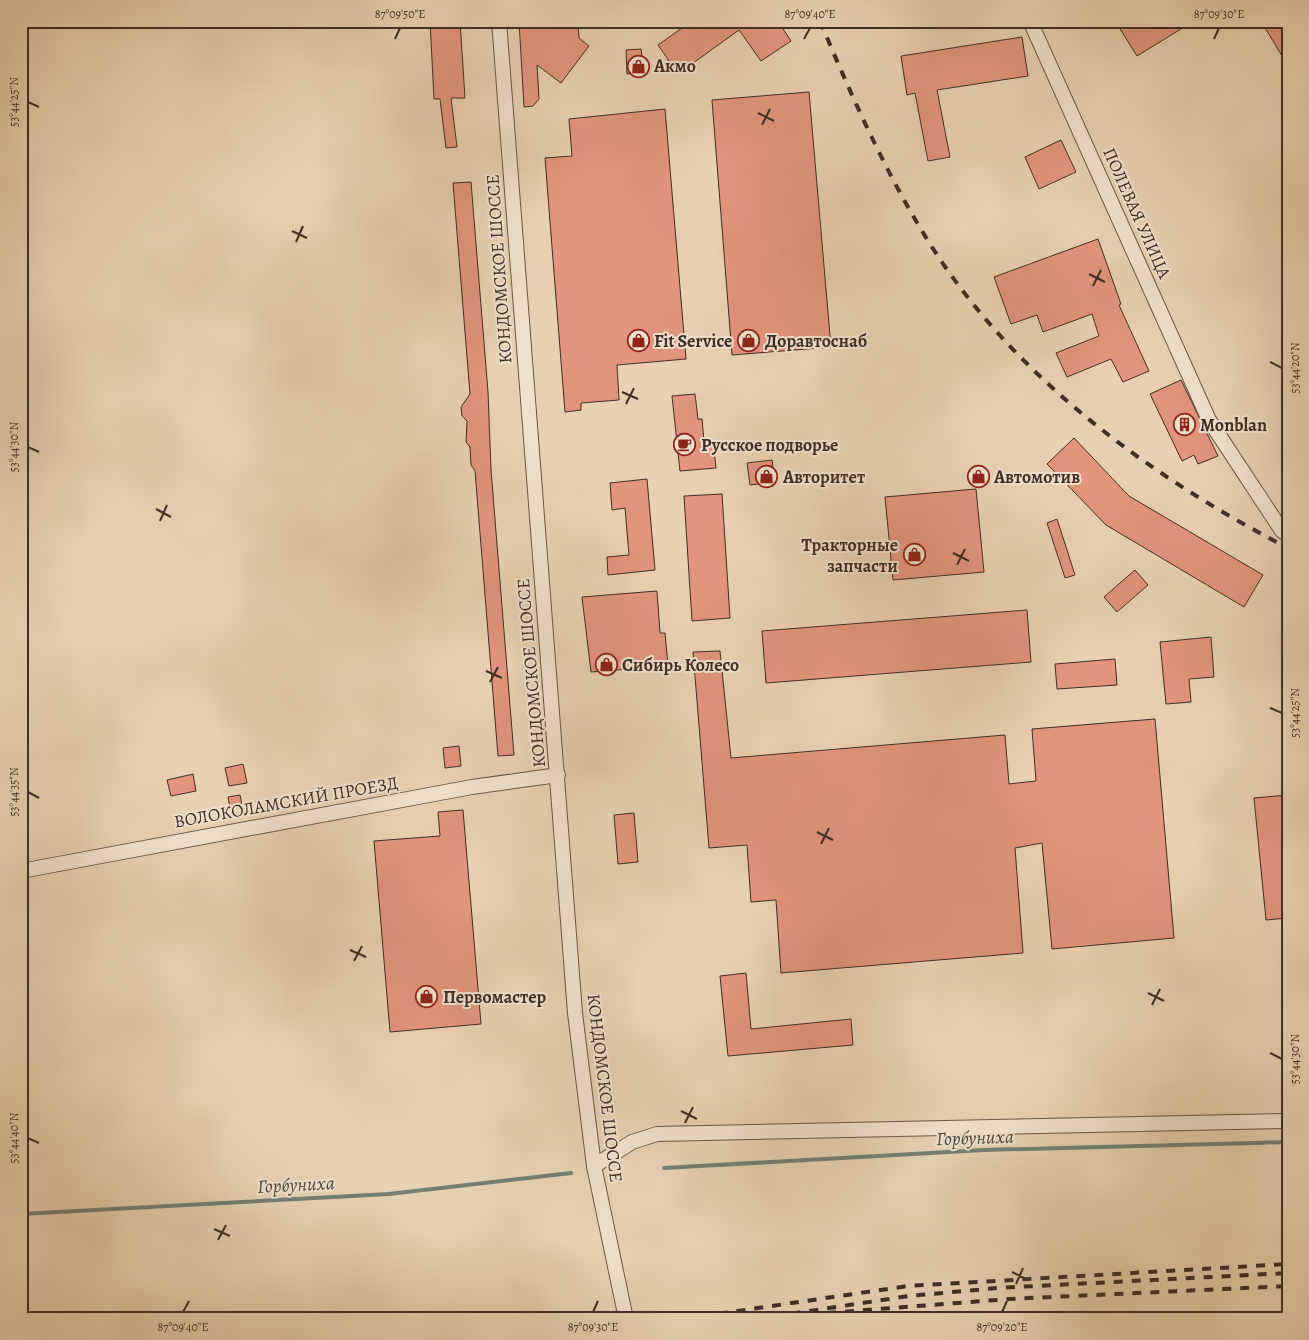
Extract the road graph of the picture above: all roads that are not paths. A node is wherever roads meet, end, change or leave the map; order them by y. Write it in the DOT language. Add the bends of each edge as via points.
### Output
graph roads {
  1 [pos="499,21"];
  2 [pos="1030,21"];
  3 [pos="1288,534"];
  4 [pos="558,775"];
  5 [pos="21,871"];
  6 [pos="1288,1121"];
  7 [pos="594,1166"];
  8 [pos="626,1319"];
  1 -- 4 [label="street, КОНДОМСКОЕ ШОССЕ"];
  2 -- 3 [label="street, ПОЛЕВАЯ УЛИЦА" via="1209,420 1282,531"];
  4 -- 5 [label="street, ВОЛОКОЛАМСКИЙ ПРОЕЗД" via="472,787"];
  4 -- 7 [label="street, КОНДОМСКОЕ ШОССЕ" via="575,1013"];
  6 -- 7 [label="street" via="658,1134 632,1142"];
  7 -- 8 [label="street, КОНДОМСКОЕ ШОССЕ"];
}
